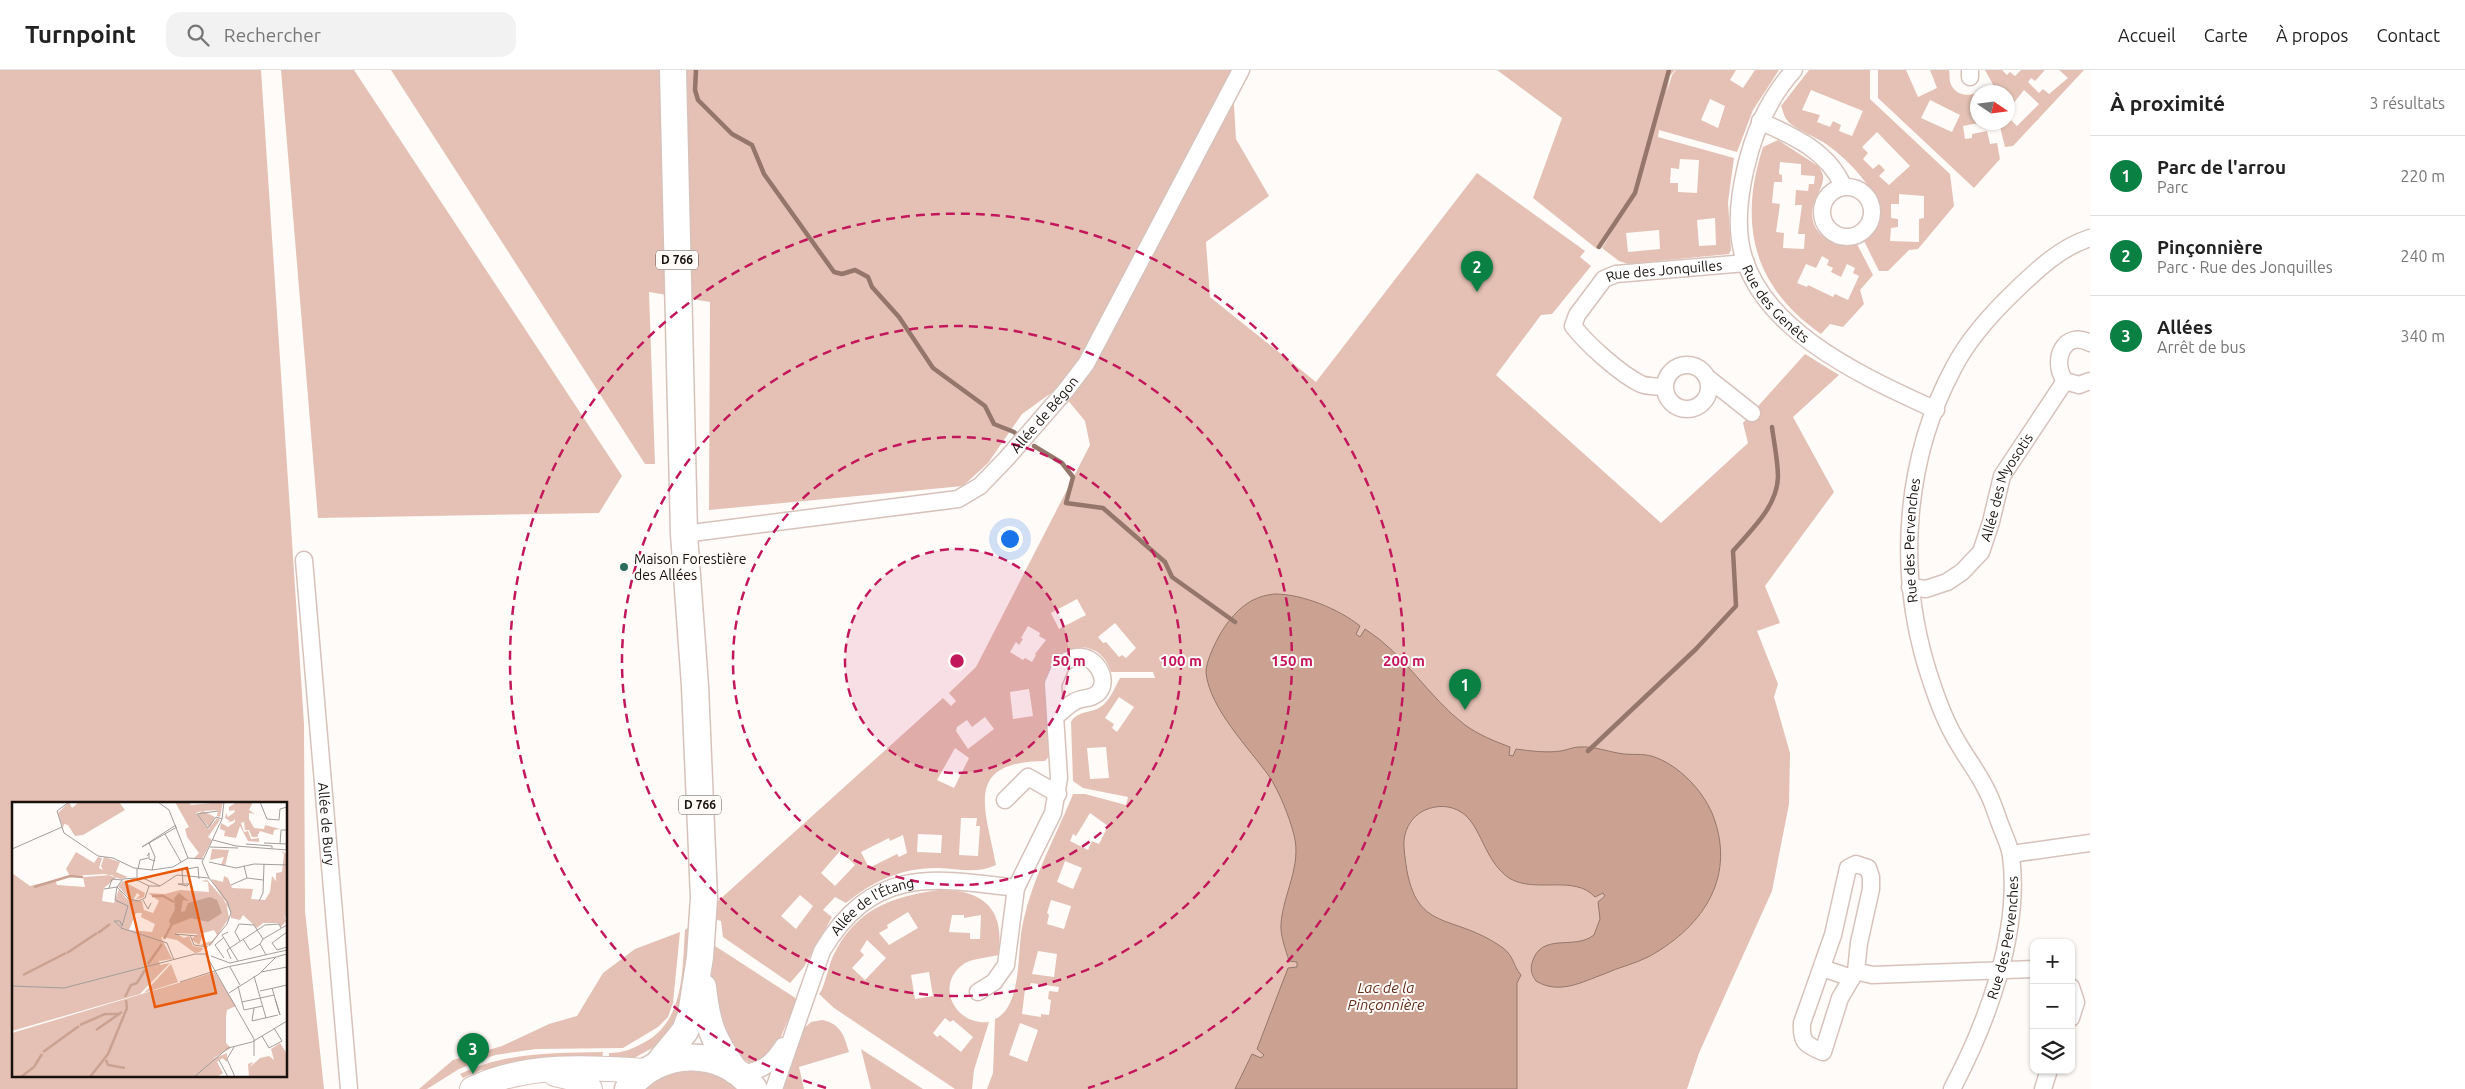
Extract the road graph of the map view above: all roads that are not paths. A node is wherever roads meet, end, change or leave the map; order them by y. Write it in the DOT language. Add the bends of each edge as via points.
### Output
graph roads {
  1 [pos="673,70"];
  2 [pos="1241,70"];
  3 [pos="1794,70"];
  4 [pos="1760,121"];
  5 [pos="1842,186"];
  6 [pos="2090,238"];
  7 [pos="1746,263"];
  8 [pos="2090,343"];
  9 [pos="1709,379"];
  10 [pos="2065,381"];
  11 [pos="2090,381"];
  12 [pos="1664,387"];
  13 [pos="1936,410"];
  14 [pos="1752,413"];
  15 [pos="684,534"];
  16 [pos="304,560"];
  17 [pos="1910,587"];
  18 [pos="1056,717"];
  19 [pos="1058,794"];
  20 [pos="1005,800"];
  21 [pos="2090,843"];
  22 [pos="2011,854"];
  23 [pos="1016,888"];
  24 [pos="700,957"];
  25 [pos="1822,968"];
  26 [pos="2030,969"];
  27 [pos="1999,970"];
  28 [pos="1854,974"];
  29 [pos="978,992"];
  30 [pos="794,1027"];
  31 [pos="533,1072"];
  32 [pos="2048,1074"];
  33 [pos="644,1075"];
  34 [pos="743,1078"];
  35 [pos="350,1089"];
  36 [pos="472,1089"];
  37 [pos="590,1089"];
  38 [pos="774,1089"];
  39 [pos="1952,1089"];
  40 [pos="2043,1089"];
  1 -- 15 [label="main road, D 766"];
  2 -- 15 [label="street, Allée de Bégon" via="1086,364 980,486 958,499"];
  3 -- 4 [label="street, Rue des Genêts"];
  4 -- 5 [label="street" via="1824,156 1836,170"];
  4 -- 7 [label="street, Rue des Genêts" via="1742,186 1740,239"];
  6 -- 13 [label="street, Rue des Pervenches" via="2062,250 1998,307 1954,367"];
  7 -- 12 [label="street, Rue des Jonquilles" via="1616,274 1604,279 1577,315 1573,326 1580,335 1629,377 1643,385"];
  7 -- 13 [label="street, Rue des Genêts" via="1772,306 1806,339 1897,392"];
  8 -- 10 [label="street" via="2073,341 2062,349 2058,366"];
  9 -- 12 [label="street" via="1699,367 1684,364 1670,372"];
  9 -- 12 [label="street" via="1709,395 1699,407 1683,410 1670,402"];
  9 -- 14 [label="street"];
  10 -- 11 [label="street" via="2079,385"];
  10 -- 17 [label="street, Allée des Myosotis" via="2002,476 1992,522 1981,552 1962,572 1946,582 1926,589"];
  13 -- 17 [label="street, Rue des Pervenches" via="1922,450 1912,498 1908,548"];
  15 -- 24 [label="main road, D 766" via="703,872"];
  16 -- 35 [label="street, Allée de Bury"];
  17 -- 22 [label="street, Rue des Pervenches" via="1926,664 1939,701 1952,734 1988,793"];
  18 -- 19 [label="street"];
  19 -- 20 [label="street" via="1028,777"];
  19 -- 23 [label="street" via="1053,813"];
  21 -- 22 [label="street"];
  22 -- 27 [label="street, Rue des Pervenches" via="2012,905"];
  23 -- 29 [label="street" via="1006,965 994,982"];
  23 -- 30 [label="street, Allée de l'Étang" via="954,880 923,881 904,884 871,897 851,911 822,951"];
  24 -- 33 [label="main road, D 766" via="691,1015 685,1030"];
  24 -- 34 [label="main road, D 766" via="710,1031 720,1051"];
  25 -- 28 [label="street"];
  25 -- 28 [label="street" via="1802,1023 1801,1036 1808,1046 1823,1052 1840,998"];
  25 -- 28 [label="street" via="1848,868 1856,864 1868,868 1871,889"];
  26 -- 27 [label="street"];
  27 -- 28 [label="street"];
  27 -- 39 [label="street, Rue des Pervenches" via="1987,1011"];
  30 -- 34 [label="street, Allée de l'Étang" via="769,1065"];
  30 -- 38 [label="street, Allée de l'Étang"];
  31 -- 33 [label="street" via="567,1068"];
  31 -- 36 [label="street" via="503,1077"];
  31 -- 37 [label="street" via="572,1078"];
  32 -- 40 [label="street"];
  33 -- 34 [label="main road" via="678,1058 698,1057 717,1061"];
}
